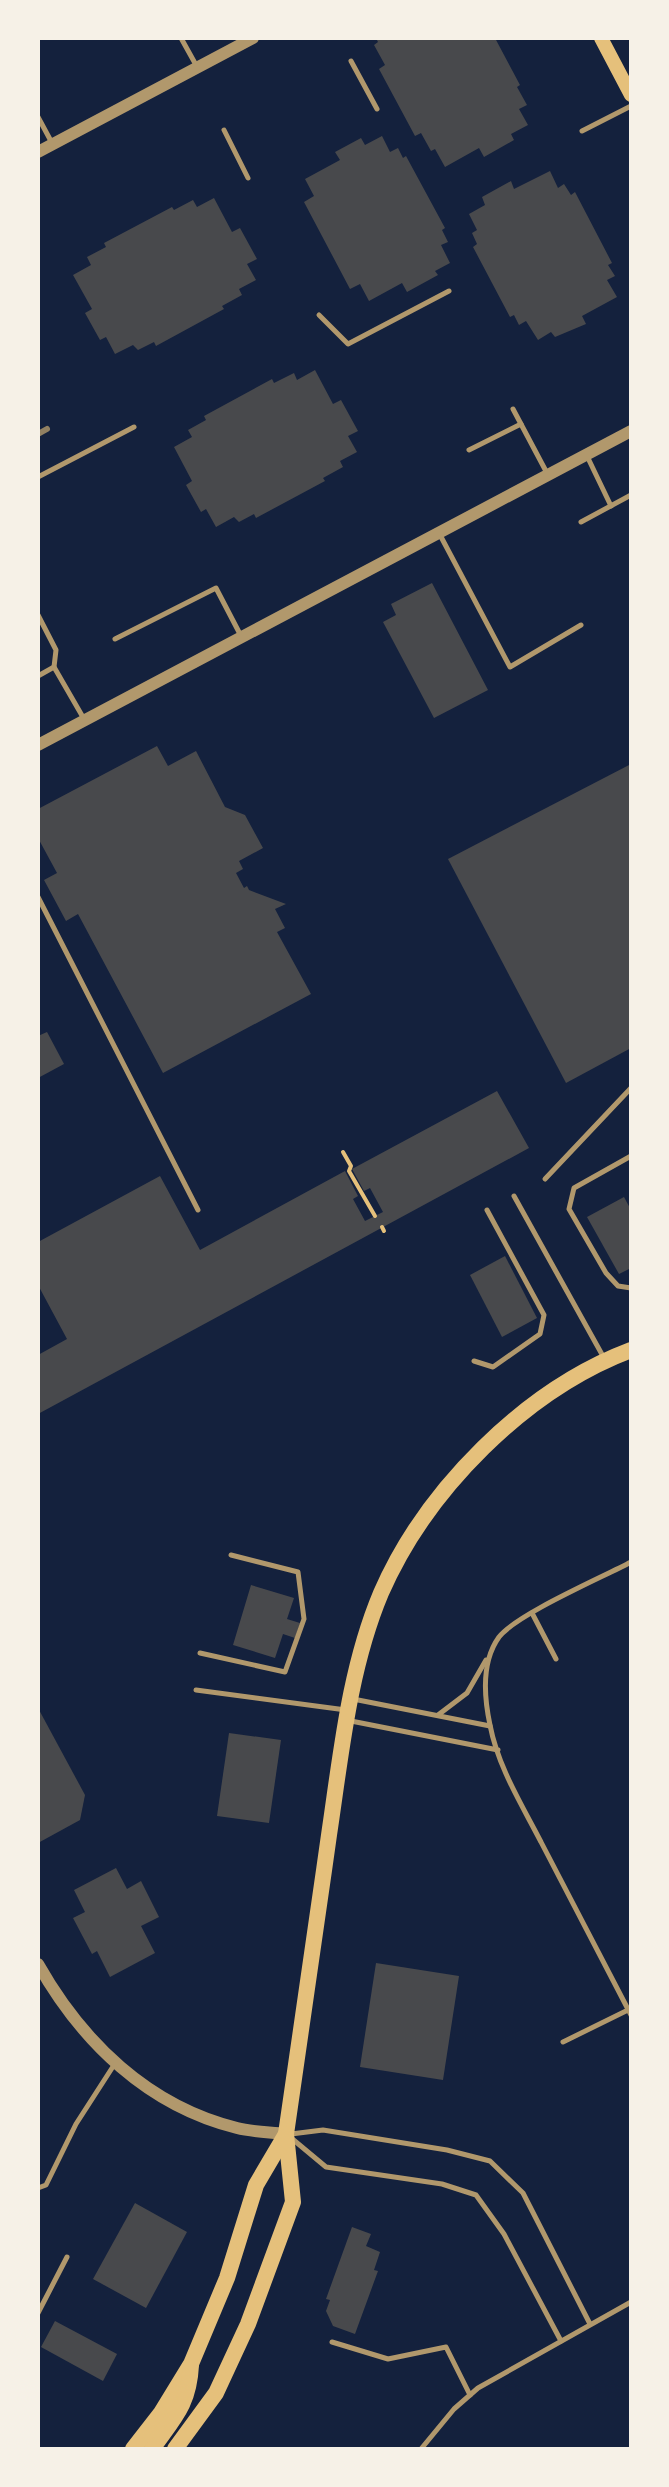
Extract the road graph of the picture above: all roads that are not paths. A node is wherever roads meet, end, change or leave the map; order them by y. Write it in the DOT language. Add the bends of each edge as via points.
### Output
graph roads {
  1 [pos="181,38"];
  2 [pos="253,38"];
  3 [pos="601,38"];
  4 [pos="351,61"];
  5 [pos="197,68"];
  6 [pos="631,95"];
  7 [pos="631,106"];
  8 [pos="377,109"];
  9 [pos="38,117"];
  10 [pos="224,130"];
  11 [pos="582,131"];
  12 [pos="53,144"];
  13 [pos="38,152"];
  14 [pos="248,178"];
  15 [pos="449,291"];
  16 [pos="319,315"];
  17 [pos="513,409"];
  18 [pos="521,424"];
  19 [pos="134,427"];
  20 [pos="631,431"];
  21 [pos="469,450"];
  22 [pos="587,455"];
  23 [pos="548,475"];
  24 [pos="38,477"];
  25 [pos="631,495"];
  26 [pos="611,506"];
  27 [pos="581,522"];
  28 [pos="439,533"];
  29 [pos="38,615"];
  30 [pos="581,625"];
  31 [pos="241,637"];
  32 [pos="115,639"];
  33 [pos="54,667"];
  34 [pos="38,676"];
  35 [pos="84,720"];
  36 [pos="38,745"];
  37 [pos="38,897"];
  38 [pos="631,1088"];
  39 [pos="631,1156"];
  40 [pos="545,1179"];
  41 [pos="514,1196"];
  42 [pos="198,1210"];
  43 [pos="487,1210"];
  44 [pos="631,1288"];
  45 [pos="631,1350"];
  46 [pos="474,1361"];
  47 [pos="606,1362"];
  48 [pos="231,1555"];
  49 [pos="631,1562"];
  50 [pos="532,1613"];
  51 [pos="200,1653"];
  52 [pos="488,1656"];
  53 [pos="556,1659"];
  54 [pos="196,1690"];
  55 [pos="348,1710"];
  56 [pos="438,1715"];
  57 [pos="490,1726"];
  58 [pos="498,1750"];
  59 [pos="38,1964"];
  60 [pos="630,2013"];
  61 [pos="563,2042"];
  62 [pos="116,2063"];
  63 [pos="286,2134"];
  64 [pos="38,2188"];
  65 [pos="67,2257"];
  66 [pos="631,2302"];
  67 [pos="38,2313"];
  68 [pos="590,2324"];
  69 [pos="561,2341"];
  70 [pos="332,2342"];
  71 [pos="191,2364"];
  72 [pos="470,2395"];
  73 [pos="133,2449"];
  74 [pos="152,2449"];
  75 [pos="175,2449"];
  76 [pos="421,2449"];
  1 -- 5 [label="lane"];
  2 -- 5 [label="street"];
  3 -- 6 [label="main road"];
  4 -- 8 [label="lane"];
  5 -- 12 [label="street"];
  7 -- 11 [label="lane"];
  9 -- 12 [label="lane"];
  10 -- 14 [label="lane"];
  12 -- 13 [label="street"];
  15 -- 16 [label="lane" via="348,344"];
  17 -- 18 [label="lane"];
  18 -- 21 [label="lane"];
  18 -- 23 [label="lane"];
  19 -- 24 [label="lane"];
  20 -- 22 [label="street"];
  22 -- 23 [label="street"];
  22 -- 26 [label="lane"];
  23 -- 28 [label="street"];
  25 -- 26 [label="lane"];
  26 -- 27 [label="lane"];
  28 -- 30 [label="lane" via="510,667"];
  28 -- 31 [label="street"];
  29 -- 33 [label="lane" via="56,650"];
  31 -- 32 [label="lane" via="216,588"];
  31 -- 35 [label="street"];
  33 -- 34 [label="lane"];
  33 -- 35 [label="lane"];
  35 -- 36 [label="street"];
  37 -- 42 [label="lane"];
  38 -- 40 [label="lane"];
  39 -- 44 [label="lane" via="574,1188 569,1209 606,1273 618,1286"];
  41 -- 47 [label="lane"];
  43 -- 46 [label="lane" via="544,1315 540,1334 493,1367"];
  45 -- 47 [label="main road"];
  47 -- 55 [label="main road" via="539,1401 501,1432 434,1504 381,1593"];
  48 -- 51 [label="lane" via="298,1572 304,1619 285,1672"];
  49 -- 50 [label="lane"];
  50 -- 52 [label="lane" via="500,1636"];
  50 -- 53 [label="lane"];
  52 -- 56 [label="lane" via="467,1693"];
  52 -- 57 [label="lane"];
  54 -- 55 [label="lane"];
  55 -- 56 [label="lane"];
  55 -- 58 [label="lane"];
  55 -- 63 [label="main road"];
  56 -- 57 [label="lane"];
  57 -- 58 [label="lane"];
  58 -- 60 [label="lane"];
  59 -- 62 [label="street" via="76,2020"];
  60 -- 61 [label="lane"];
  62 -- 63 [label="street" via="153,2094 198,2115 237,2128"];
  62 -- 64 [label="lane" via="76,2124 46,2185"];
  63 -- 68 [label="lane" via="323,2130 490,2161 523,2193"];
  63 -- 69 [label="lane" via="326,2167 442,2184 476,2195 504,2234"];
  63 -- 71 [label="main road" via="256,2185 227,2278"];
  63 -- 75 [label="main road" via="293,2202 216,2393"];
  65 -- 67 [label="lane"];
  66 -- 68 [label="lane"];
  68 -- 69 [label="lane"];
  69 -- 72 [label="lane"];
  70 -- 72 [label="lane" via="388,2359 446,2347"];
  71 -- 73 [label="main road"];
  71 -- 74 [label="main road" via="190,2390"];
  72 -- 76 [label="lane"];
}
